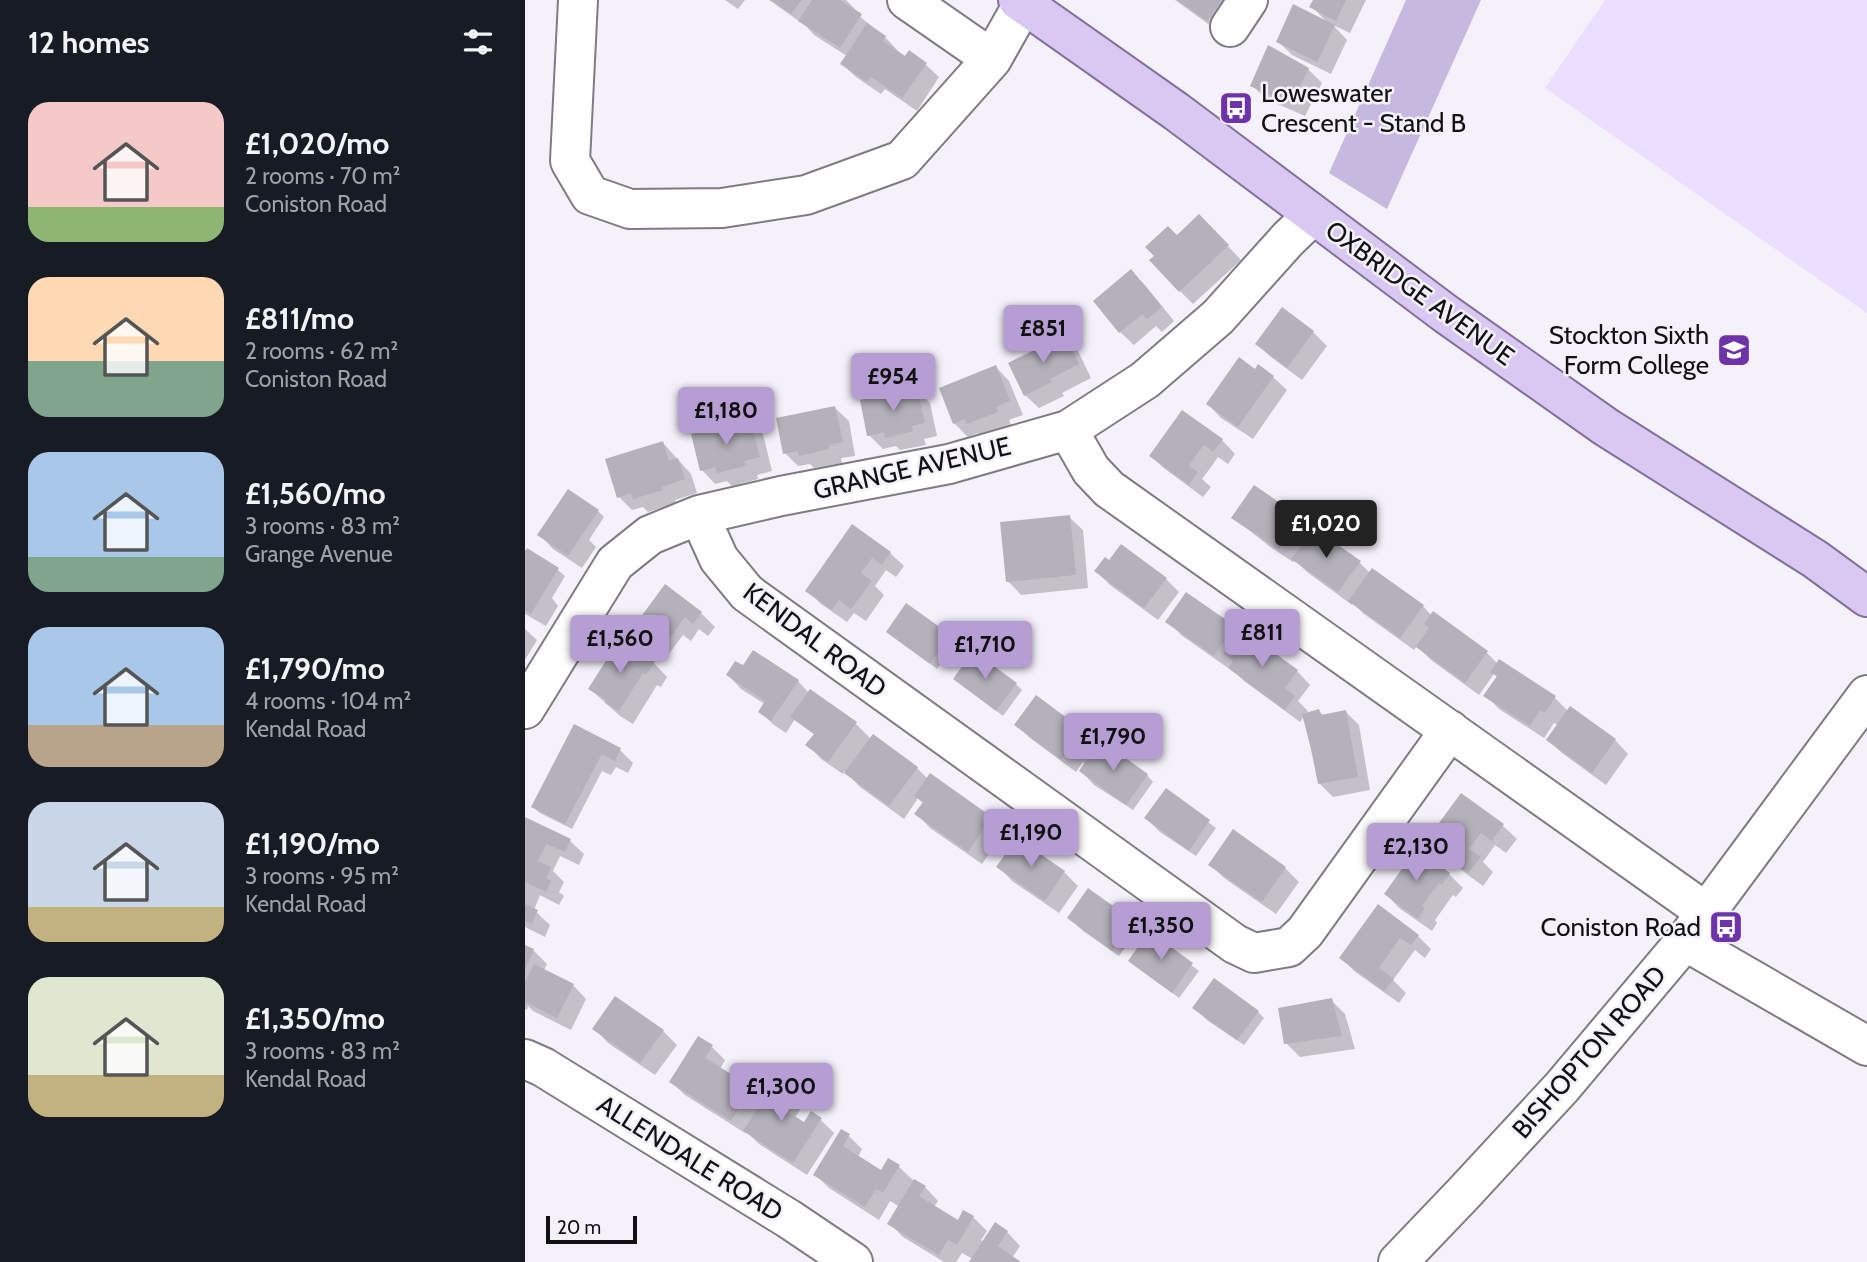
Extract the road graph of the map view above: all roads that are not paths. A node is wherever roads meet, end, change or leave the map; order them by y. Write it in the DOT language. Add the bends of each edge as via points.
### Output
graph roads {
  1 [pos="578,0"];
  2 [pos="908,0"];
  3 [pos="1021,2"];
  4 [pos="992,59"];
  5 [pos="1313,215"];
  6 [pos="1068,430"];
  7 [pos="699,515"];
  8 [pos="1867,597"];
  9 [pos="1867,695"];
  10 [pos="525,709"];
  11 [pos="1450,730"];
  12 [pos="1696,927"];
  13 [pos="1867,1046"];
  14 [pos="525,1059"];
  15 [pos="853,1262"];
  16 [pos="1398,1262"];
  1 -- 4 [label="street" via="570,160 590,195 630,209 722,208 806,195 902,160"];
  2 -- 4 [label="street"];
  3 -- 4 [label="street"];
  3 -- 5 [label="main road, OXBRIDGE AVENUE"];
  5 -- 6 [label="street, GRANGE AVENUE" via="1218,317 1145,380"];
  5 -- 8 [label="main road, OXBRIDGE AVENUE" via="1606,427"];
  6 -- 7 [label="street, GRANGE AVENUE" via="949,464"];
  6 -- 11 [label="street" via="1091,470 1109,489"];
  7 -- 10 [label="street, GRANGE AVENUE" via="650,535 615,563"];
  7 -- 11 [label="street, KENDAL ROAD" via="719,559 747,593 1235,944 1254,953 1289,947 1305,932"];
  9 -- 12 [label="street, BISHOPTON ROAD"];
  11 -- 12 [label="street"];
  12 -- 13 [label="street"];
  12 -- 16 [label="street, BISHOPTON ROAD" via="1562,1087"];
  14 -- 15 [label="street, ALLENDALE ROAD"];
}
